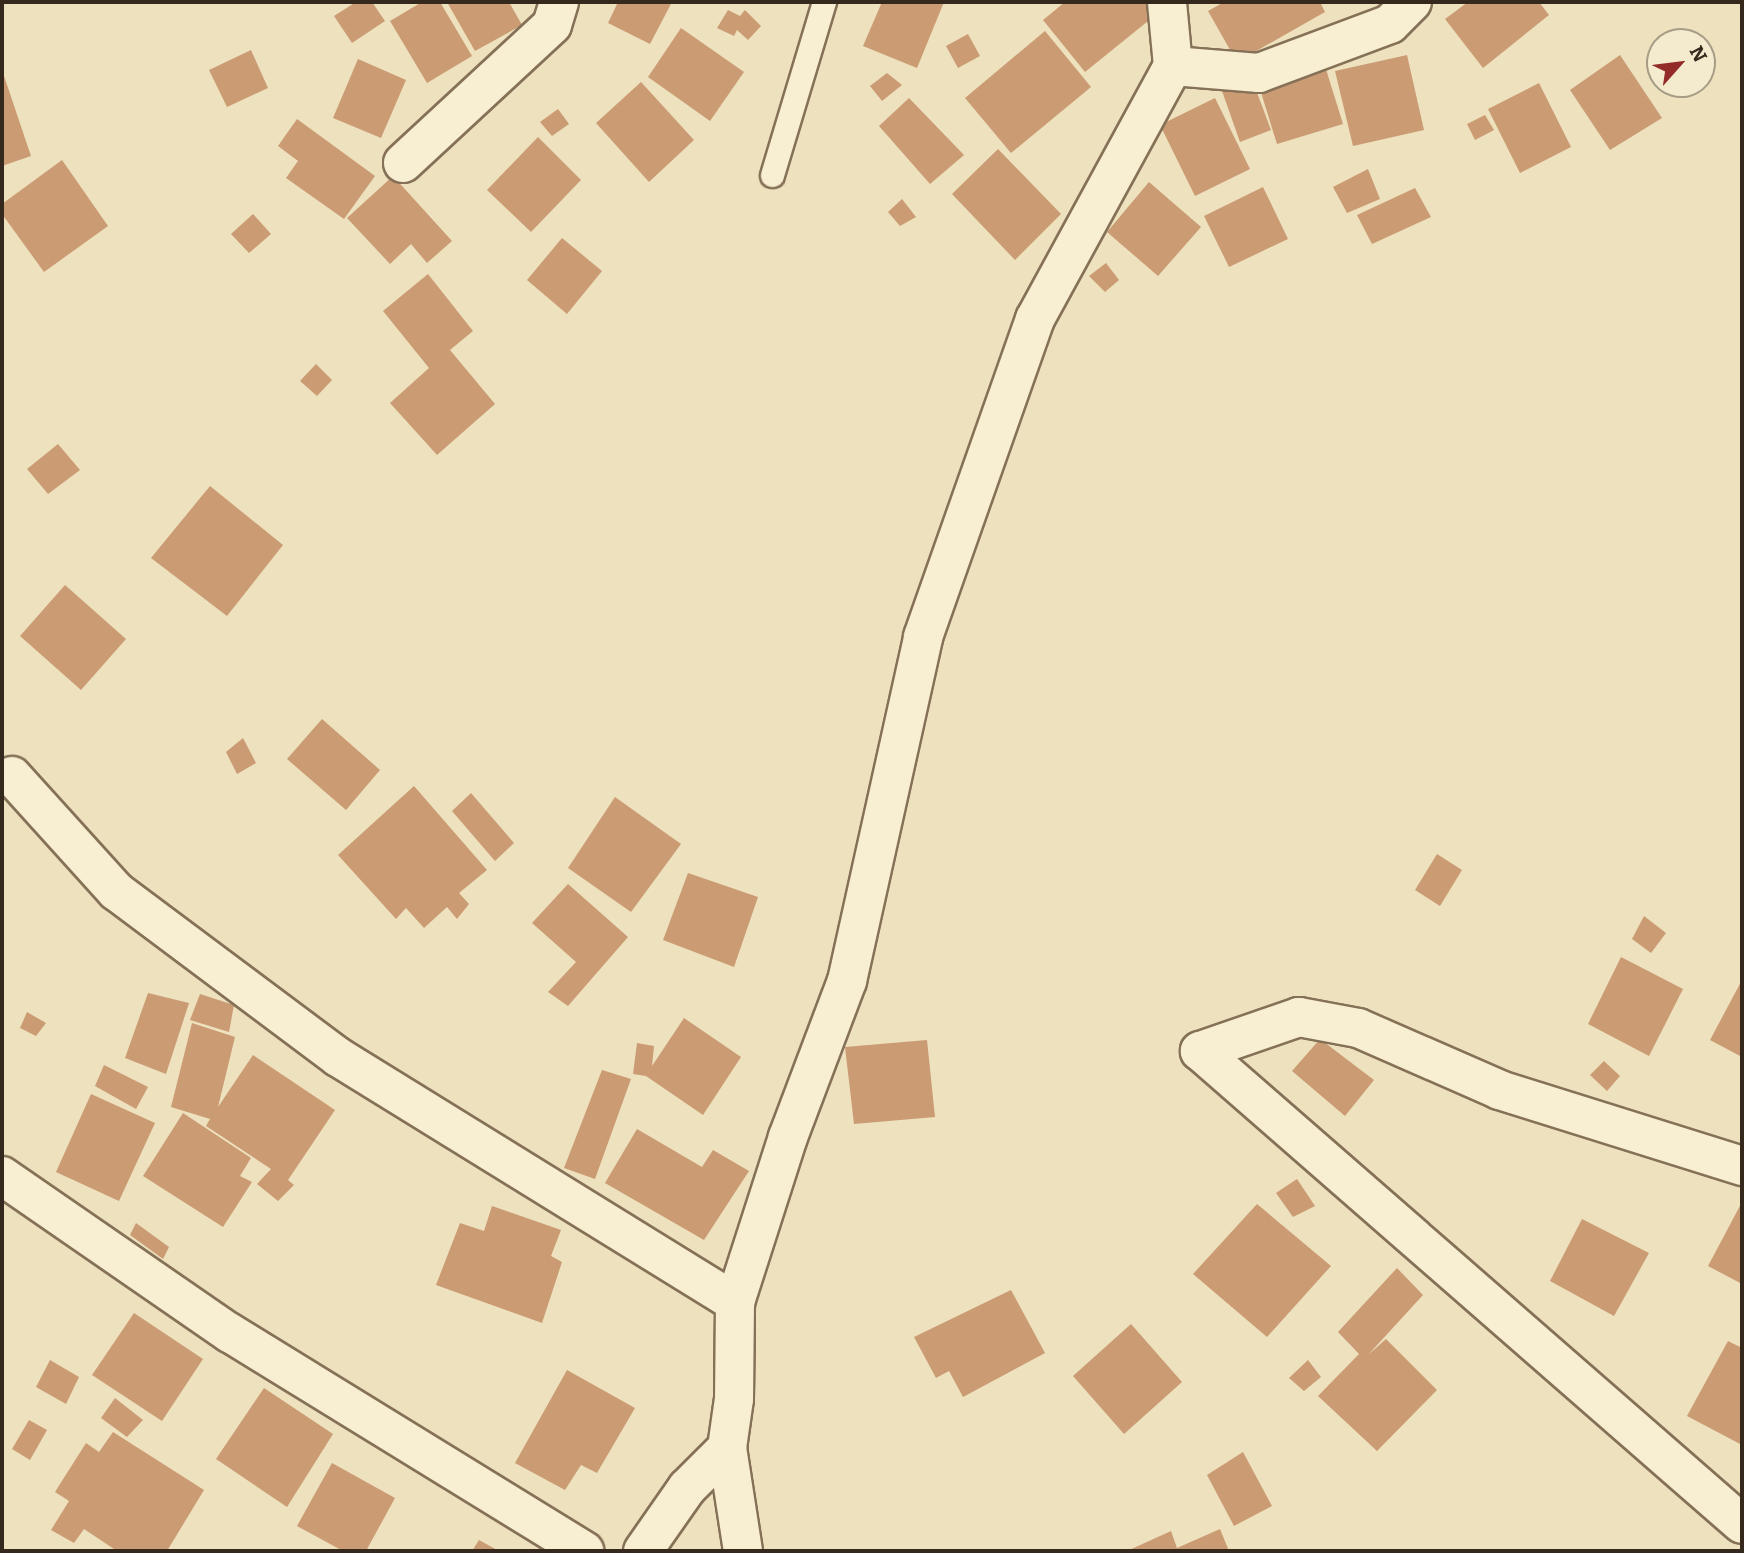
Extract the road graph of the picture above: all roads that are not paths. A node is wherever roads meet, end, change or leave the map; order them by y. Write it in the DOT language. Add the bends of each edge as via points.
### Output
graph roads {
  1 [pos="559,2"];
  2 [pos="824,2"];
  3 [pos="1167,2"];
  4 [pos="1412,2"];
  5 [pos="1173,66"];
  6 [pos="404,163"];
  7 [pos="772,175"];
  8 [pos="12,776"];
  9 [pos="1742,1167"];
  10 [pos="2,1176"];
  11 [pos="735,1302"];
  12 [pos="727,1448"];
  13 [pos="1742,1524"];
  14 [pos="584,1551"];
  15 [pos="643,1551"];
  16 [pos="743,1551"];
  1 -- 6 [label="street" via="552,25"];
  2 -- 7 [label="lane"];
  3 -- 5 [label="street"];
  4 -- 5 [label="street" via="1390,24 1259,73"];
  5 -- 11 [label="street" via="1030,331 923,637 847,981 788,1137"];
  8 -- 11 [label="street" via="116,891 338,1057"];
  9 -- 13 [label="street" via="1500,1090 1358,1028 1299,1017 1200,1051"];
  10 -- 14 [label="street" via="230,1333"];
  11 -- 12 [label="street" via="734,1399"];
  12 -- 15 [label="street" via="687,1488"];
  12 -- 16 [label="street"];
}
